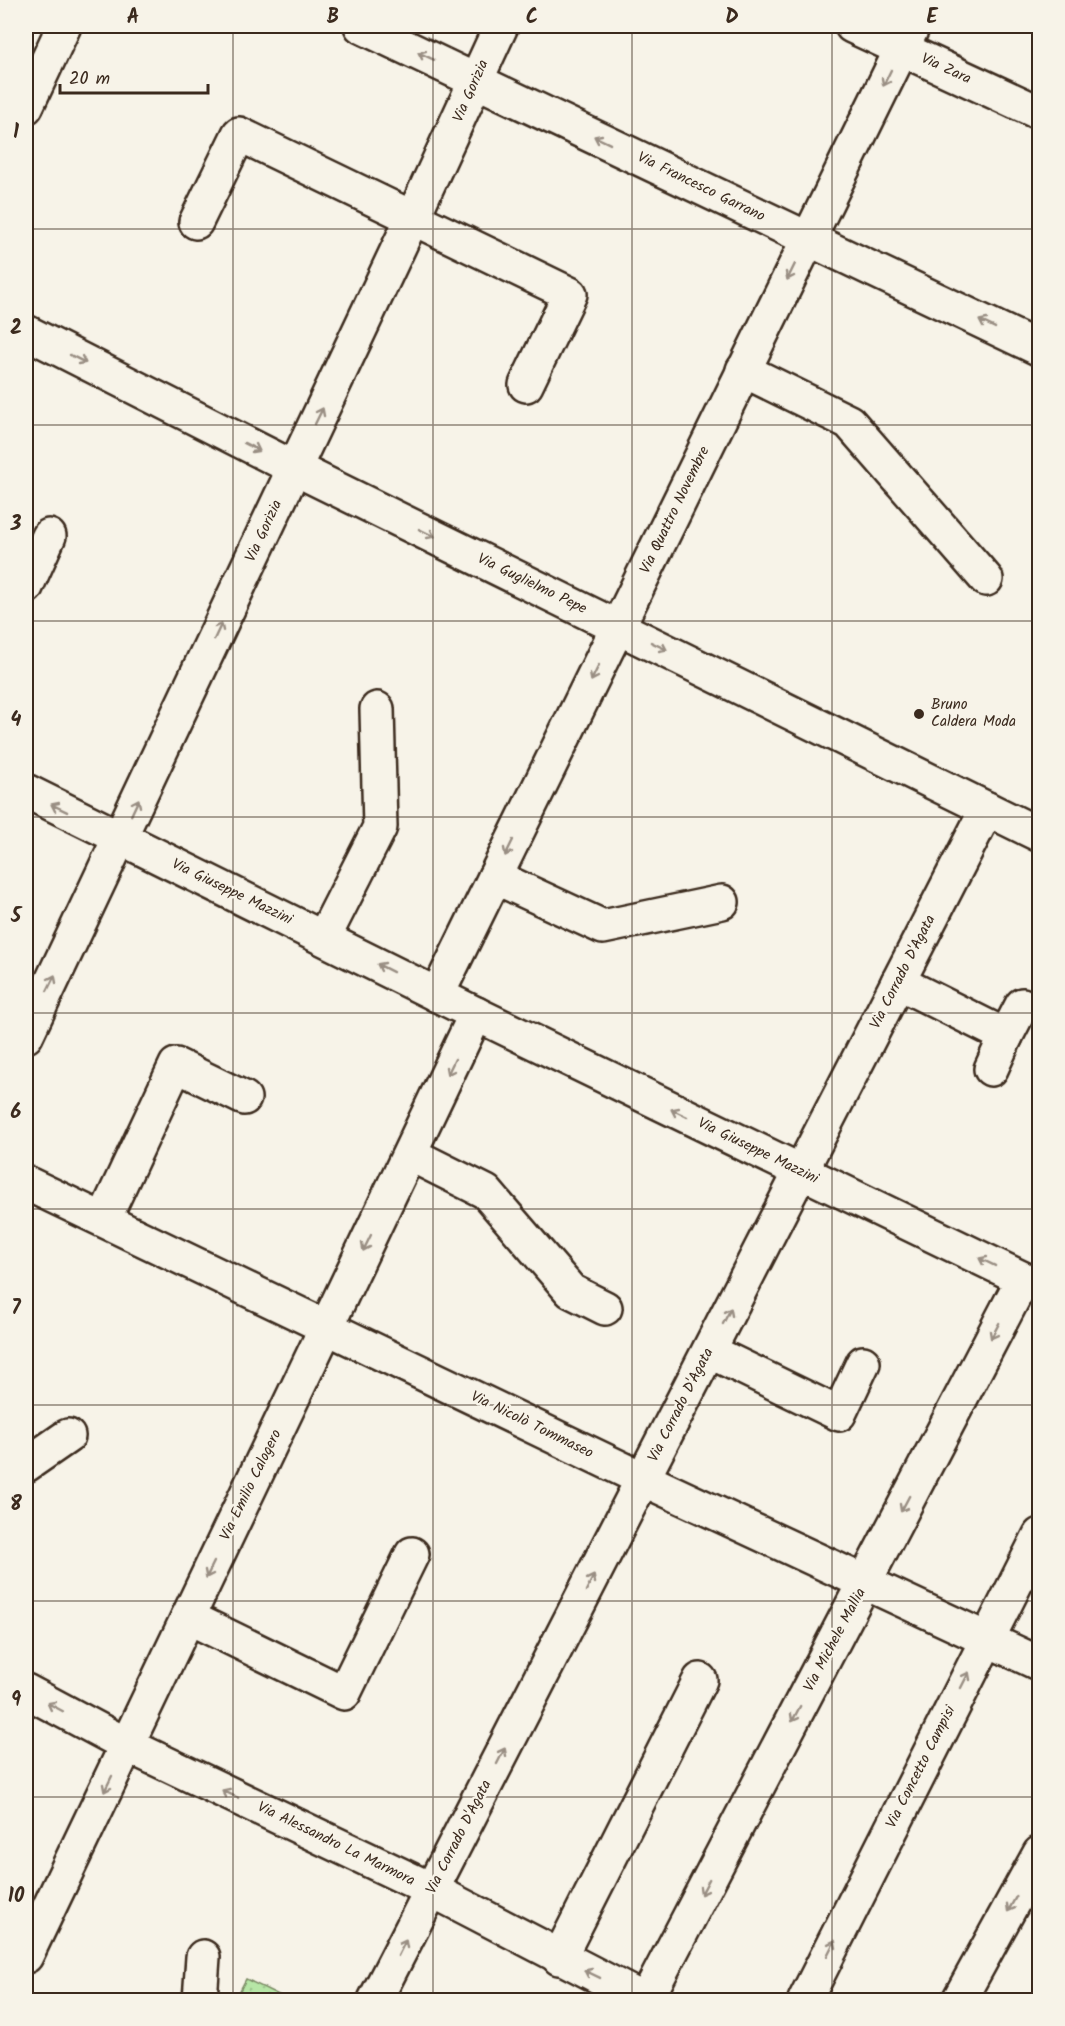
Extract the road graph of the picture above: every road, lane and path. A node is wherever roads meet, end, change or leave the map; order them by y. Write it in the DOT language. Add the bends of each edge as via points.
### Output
graph roads {
  1 [pos="362,26"];
  2 [pos="501,26"];
  3 [pos="852,26"];
  4 [pos="55,29"];
  5 [pos="907,37"];
  6 [pos="477,80"];
  7 [pos="26,106"];
  8 [pos="1040,112"];
  9 [pos="413,217"];
  10 [pos="196,222"];
  11 [pos="808,238"];
  12 [pos="26,332"];
  13 [pos="1040,349"];
  14 [pos="743,370"];
  15 [pos="526,385"];
  16 [pos="294,468"];
  17 [pos="49,536"];
  18 [pos="986,579"];
  19 [pos="26,587"];
  20 [pos="618,626"];
  21 [pos="377,709"];
  22 [pos="26,791"];
  23 [pos="987,809"];
  24 [pos="1040,835"];
  25 [pos="121,839"];
  26 [pos="495,877"];
  27 [pos="723,902"];
  28 [pos="324,937"];
  29 [pos="898,982"];
  30 [pos="437,995"];
  31 [pos="1022,1005"];
  32 [pos="476,1014"];
  33 [pos="26,1036"];
  34 [pos="1006,1036"];
  35 [pos="991,1069"];
  36 [pos="244,1098"];
  37 [pos="410,1154"];
  38 [pos="801,1172"];
  39 [pos="26,1183"];
  40 [pos="104,1219"];
  41 [pos="1031,1283"];
  42 [pos="605,1308"];
  43 [pos="327,1326"];
  44 [pos="709,1351"];
  45 [pos="863,1363"];
  46 [pos="68,1437"];
  47 [pos="26,1465"];
  48 [pos="643,1479"];
  49 [pos="1040,1535"];
  50 [pos="412,1554"];
  51 [pos="864,1583"];
  52 [pos="188,1617"];
  53 [pos="985,1639"];
  54 [pos="1040,1664"];
  55 [pos="700,1680"];
  56 [pos="26,1691"];
  57 [pos="127,1744"];
  58 [pos="1040,1853"];
  59 [pos="432,1890"];
  60 [pos="26,1956"];
  61 [pos="203,1957"];
  62 [pos="559,1958"];
  63 [pos="200,2001"];
  64 [pos="375,2001"];
  65 [pos="645,2001"];
  66 [pos="805,2001"];
  67 [pos="959,2001"];
  6 -- 1 [label="street, Via Francesco Garrano, one-way"];
  2 -- 6 [label="street, Via Gorizia"];
  3 -- 5 [label="street, Via Zara"];
  4 -- 7 [label="street"];
  5 -- 8 [label="street, Via Zara"];
  5 -- 11 [label="street, Via Quattro Novembre, one-way"];
  6 -- 9 [label="street, Via Gorizia"];
  11 -- 6 [label="street, Via Francesco Garrano, one-way"];
  9 -- 10 [label="street" via="238,134"];
  9 -- 15 [label="street" via="570,294"];
  16 -- 9 [label="street, Via Gorizia, one-way"];
  13 -- 11 [label="street, Via Francesco Garrano, one-way"];
  11 -- 14 [label="street, Via Quattro Novembre, one-way"];
  12 -- 16 [label="street, Via Guglielmo Pepe, one-way"];
  14 -- 18 [label="street" via="849,422"];
  14 -- 20 [label="street, Via Quattro Novembre"];
  16 -- 20 [label="street, Via Guglielmo Pepe, one-way"];
  25 -- 16 [label="street, Via Gorizia, one-way"];
  17 -- 19 [label="street"];
  20 -- 23 [label="street, Via Guglielmo Pepe, one-way"];
  20 -- 26 [label="street, Via Quattro Novembre, one-way"];
  21 -- 28 [label="street" via="380,827"];
  25 -- 22 [label="street, Via Giuseppe Mazzini, one-way"];
  23 -- 24 [label="street, Via Guglielmo Pepe"];
  23 -- 29 [label="street, Via Corrado D'Agata"];
  25 -- 28 [label="street, Via Giuseppe Mazzini"];
  33 -- 25 [label="street, Via Gorizia, one-way"];
  26 -- 27 [label="street" via="603,927"];
  26 -- 30 [label="street, Via Quattro Novembre"];
  30 -- 28 [label="street, Via Giuseppe Mazzini, one-way"];
  29 -- 34 [label="street"];
  29 -- 38 [label="street, Via Corrado D'Agata"];
  30 -- 32 [label="street, Via Giuseppe Mazzini"];
  31 -- 34 [label="street"];
  32 -- 37 [label="street, Via Emilio Calogero, one-way"];
  38 -- 32 [label="street, Via Giuseppe Mazzini, one-way"];
  34 -- 35 [label="street"];
  36 -- 40 [label="street" via="176,1065"];
  37 -- 42 [label="street" via="486,1192 571,1291"];
  37 -- 43 [label="street, Via Emilio Calogero, one-way"];
  41 -- 38 [label="street, Via Giuseppe Mazzini, one-way"];
  44 -- 38 [label="street, Via Corrado D'Agata, one-way"];
  39 -- 40 [label="street, Via Nicolò Tommaseo"];
  40 -- 43 [label="street, Via Nicolò Tommaseo"];
  41 -- 51 [label="street, Via Michele Mallia, one-way"];
  43 -- 48 [label="street, Via Nicolò Tommaseo"];
  43 -- 52 [label="street, Via Emilio Calogero, one-way"];
  44 -- 45 [label="street" via="839,1414"];
  44 -- 48 [label="street, Via Corrado D'Agata"];
  46 -- 47 [label="street"];
  48 -- 51 [label="street, Via Nicolò Tommaseo"];
  59 -- 48 [label="street, Via Corrado D'Agata, one-way"];
  49 -- 53 [label="street, Via Concetto Campisi"];
  50 -- 52 [label="street" via="344,1694"];
  51 -- 53 [label="street, Via Nicolò Tommaseo"];
  51 -- 65 [label="street, Via Michele Mallia, one-way"];
  52 -- 57 [label="street, Via Emilio Calogero"];
  53 -- 54 [label="street, Via Nicolò Tommaseo"];
  66 -- 53 [label="street, Via Concetto Campisi, one-way"];
  55 -- 62 [label="street"];
  57 -- 56 [label="street, Via Alessandro La Marmora, one-way"];
  59 -- 57 [label="street, Via Alessandro La Marmora, one-way"];
  57 -- 60 [label="street, Via Emilio Calogero, one-way"];
  58 -- 67 [label="street, one-way"];
  59 -- 62 [label="street, Via Alessandro La Marmora"];
  64 -- 59 [label="street, Via Corrado D'Agata, one-way"];
  61 -- 63 [label="street"];
  65 -- 62 [label="street, Via Alessandro La Marmora, one-way"];
}
